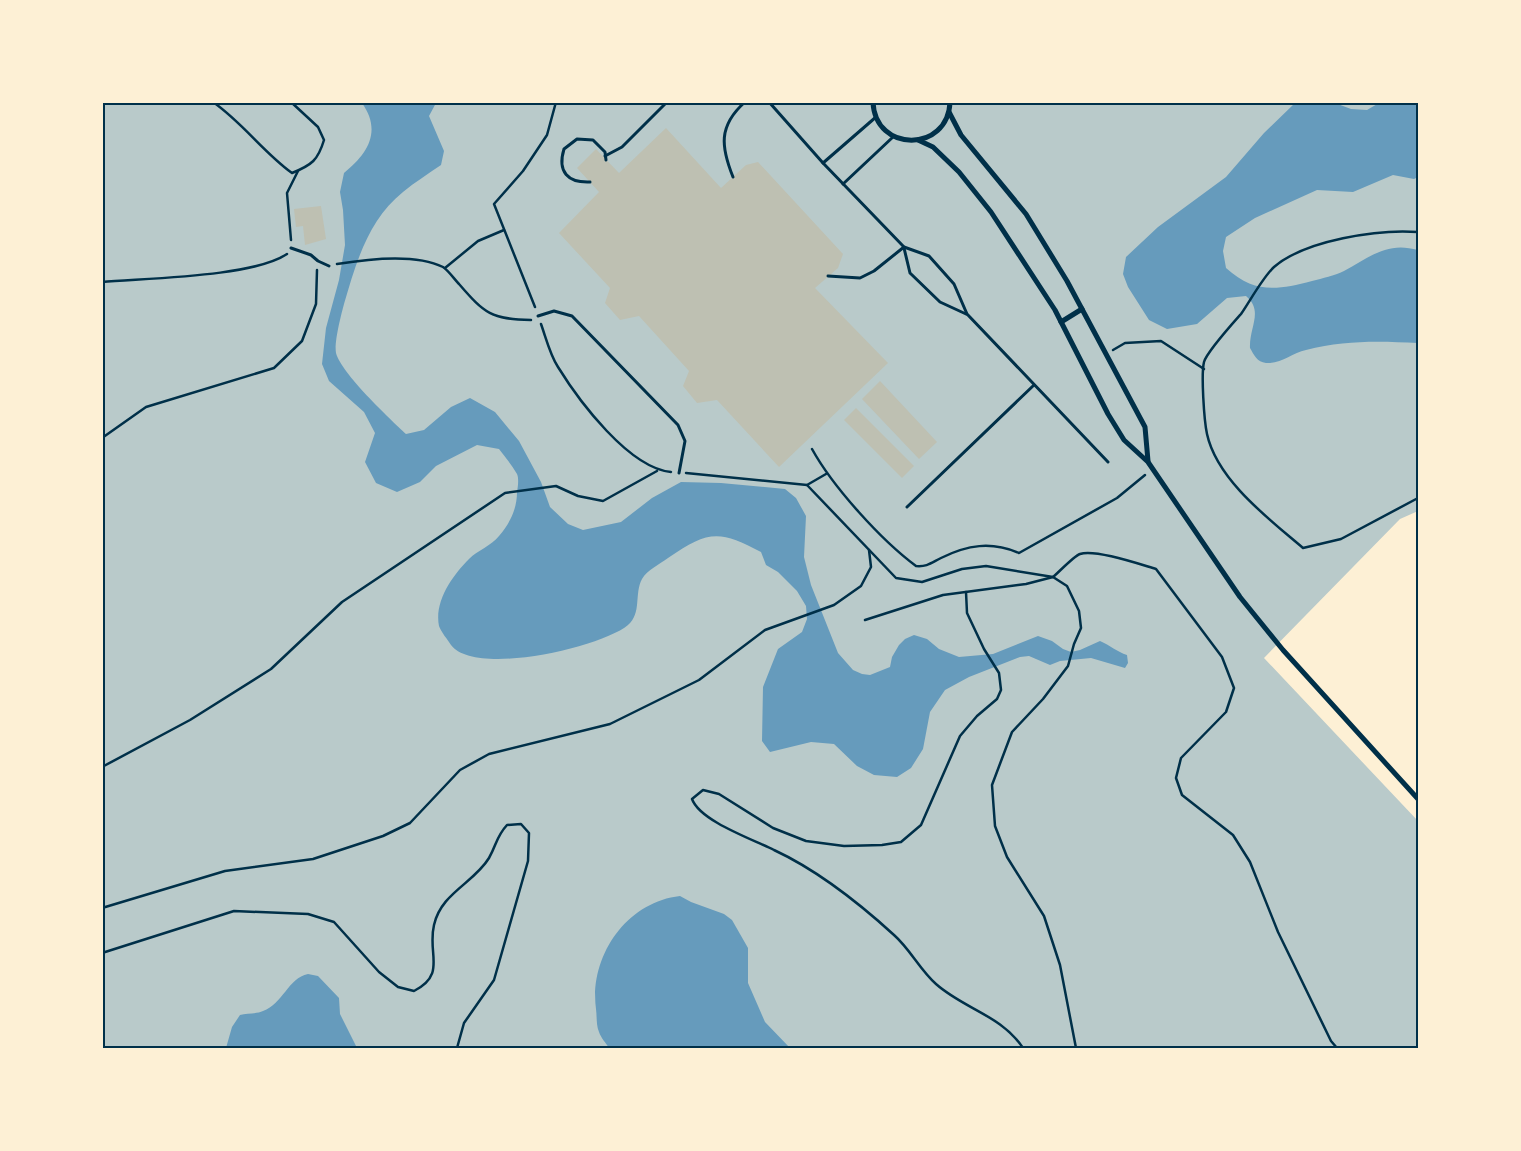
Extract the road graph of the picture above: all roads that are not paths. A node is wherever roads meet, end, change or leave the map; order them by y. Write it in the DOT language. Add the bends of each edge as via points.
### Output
graph roads {
  1 [pos="667,102"];
  2 [pos="744,102"];
  3 [pos="769,102"];
  4 [pos="950,102"];
  5 [pos="873,103"];
  6 [pos="949,112"];
  7 [pos="876,117"];
  8 [pos="893,136"];
  9 [pos="918,140"];
  10 [pos="823,163"];
  11 [pos="733,177"];
  12 [pos="590,182"];
  13 [pos="843,184"];
  14 [pos="291,248"];
  15 [pos="904,248"];
  16 [pos="329,266"];
  17 [pos="828,276"];
  18 [pos="1082,309"];
  19 [pos="967,314"];
  20 [pos="539,318"];
  21 [pos="1061,322"];
  22 [pos="1034,385"];
  23 [pos="1108,462"];
  24 [pos="1148,462"];
  25 [pos="679,473"];
  26 [pos="907,507"];
  27 [pos="1418,799"];
  1 -- 12 [label="lane" via="617,152 606,158 600,145 585,138 569,143 564,149 562,166 565,173 578,182"];
  2 -- 11 [label="lane" via="725,129 726,159"];
  3 -- 10 [label="lane"];
  4 -- 6 [label="street"];
  5 -- 7 [label="street"];
  6 -- 9 [label="street" via="938,131"];
  6 -- 18 [label="street" via="961,135 1026,214"];
  7 -- 8 [label="street"];
  7 -- 10 [label="lane"];
  8 -- 9 [label="street" via="906,141"];
  8 -- 13 [label="lane"];
  9 -- 21 [label="street" via="933,147 959,172 991,212 1032,271"];
  10 -- 13 [label="lane"];
  13 -- 15 [label="lane"];
  14 -- 16 [label="lane"];
  15 -- 17 [label="lane" via="860,278"];
  15 -- 19 [label="lane" via="929,256 954,284"];
  15 -- 19 [label="lane" via="910,273 940,302"];
  18 -- 21 [label="street"];
  18 -- 24 [label="street" via="1145,427"];
  19 -- 22 [label="lane"];
  20 -- 25 [label="lane" via="554,311 566,312 576,319 678,425 685,441"];
  21 -- 24 [label="street" via="1124,440"];
  22 -- 23 [label="lane"];
  22 -- 26 [label="lane"];
  24 -- 27 [label="street" via="1240,597 1283,650"];
}
